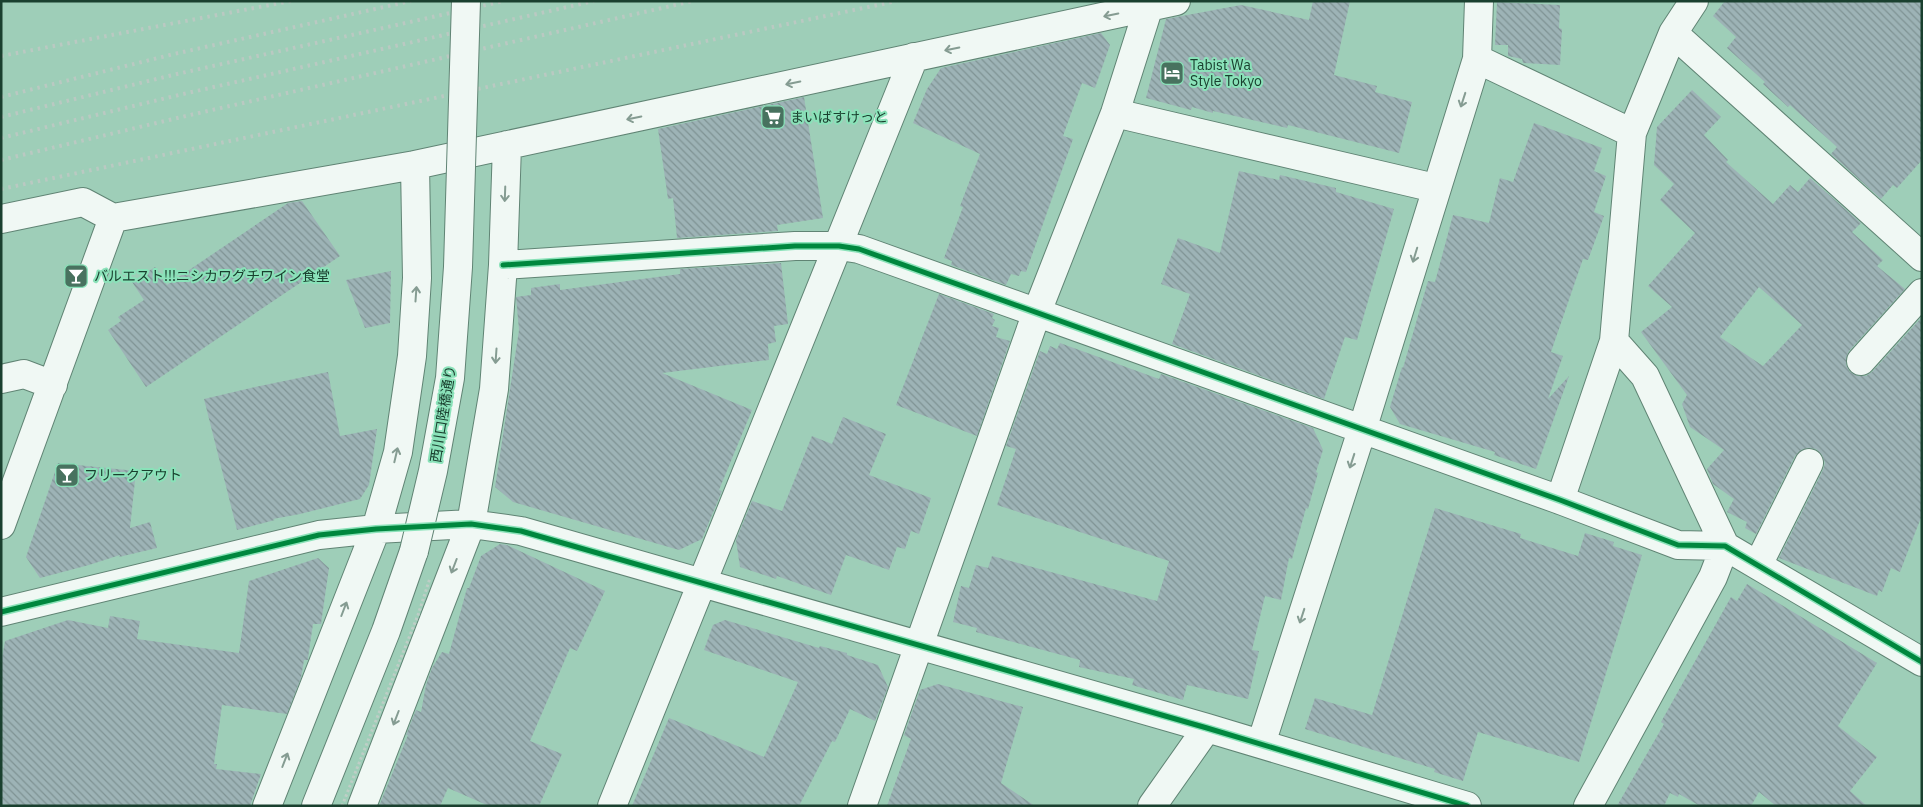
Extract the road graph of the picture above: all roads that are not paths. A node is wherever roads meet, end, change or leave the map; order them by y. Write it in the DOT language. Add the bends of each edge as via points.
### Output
graph roads {
  1 [pos="466,1"];
  2 [pos="1176,1"];
  3 [pos="1479,1"];
  4 [pos="1694,1"];
  5 [pos="1150,6"];
  6 [pos="1673,33"];
  7 [pos="914,57"];
  8 [pos="1476,59"];
  9 [pos="1114,113"];
  10 [pos="1632,134"];
  11 [pos="507,146"];
  12 [pos="415,165"];
  13 [pos="1435,188"];
  14 [pos="114,218"];
  15 [pos="1,219"];
  16 [pos="839,246"];
  17 [pos="1922,257"];
  18 [pos="503,264"];
  19 [pos="1922,293"];
  20 [pos="1037,312"];
  21 [pos="1614,341"];
  22 [pos="1861,361"];
  23 [pos="1,379"];
  24 [pos="53,385"];
  25 [pos="1362,430"];
  26 [pos="1809,463"];
  27 [pos="1560,500"];
  28 [pos="471,524"];
  29 [pos="1,525"];
  30 [pos="376,529"];
  31 [pos="1725,546"];
  32 [pos="1758,565"];
  33 [pos="700,582"];
  34 [pos="1,612"];
  35 [pos="919,645"];
  36 [pos="1922,662"];
  37 [pos="1207,728"];
  38 [pos="1261,744"];
  39 [pos="267,806"];
  40 [pos="316,806"];
  41 [pos="362,806"];
  42 [pos="612,806"];
  43 [pos="862,806"];
  44 [pos="1152,806"];
  45 [pos="1467,806"];
  46 [pos="1588,806"];
  1 -- 40 [label="street, 西川口陸橋通り, bridge" via="458,267 450,378 433,471 414,551 386,631"];
  2 -- 5 [label="street"];
  3 -- 8 [label="street"];
  4 -- 6 [label="street"];
  5 -- 7 [label="street, one-way"];
  5 -- 9 [label="street"];
  6 -- 10 [label="street"];
  6 -- 17 [label="street"];
  7 -- 11 [label="street, one-way"];
  7 -- 16 [label="street"];
  8 -- 10 [label="street"];
  8 -- 13 [label="street, one-way"];
  9 -- 13 [label="street"];
  9 -- 20 [label="street"];
  10 -- 21 [label="street"];
  11 -- 12 [label="street"];
  11 -- 18 [label="street, one-way"];
  12 -- 14 [label="street"];
  30 -- 12 [label="street, one-way" via="398,452 412,356 417,278"];
  13 -- 25 [label="street, one-way"];
  14 -- 15 [label="street" via="83,202"];
  14 -- 24 [label="street"];
  16 -- 18 [label="street"];
  16 -- 20 [label="street" via="859,249"];
  16 -- 33 [label="street"];
  18 -- 28 [label="street, one-way" via="494,388"];
  19 -- 22 [label="street"];
  20 -- 25 [label="street"];
  20 -- 35 [label="street"];
  21 -- 27 [label="street"];
  21 -- 31 [label="street" via="1645,376"];
  23 -- 24 [label="street" via="24,374"];
  24 -- 29 [label="street"];
  25 -- 27 [label="street"];
  25 -- 38 [label="street, one-way"];
  26 -- 32 [label="street"];
  27 -- 31 [label="street" via="1678,545"];
  28 -- 30 [label="street"];
  28 -- 33 [label="street" via="521,531"];
  28 -- 41 [label="street, one-way"];
  30 -- 34 [label="street" via="319,535"];
  39 -- 30 [label="street, one-way"];
  31 -- 32 [label="street"];
  31 -- 46 [label="street" via="1713,577"];
  32 -- 36 [label="street"];
  33 -- 35 [label="street"];
  33 -- 42 [label="street"];
  35 -- 37 [label="street"];
  35 -- 43 [label="street"];
  37 -- 38 [label="street"];
  37 -- 44 [label="street"];
  38 -- 45 [label="street"];
}
